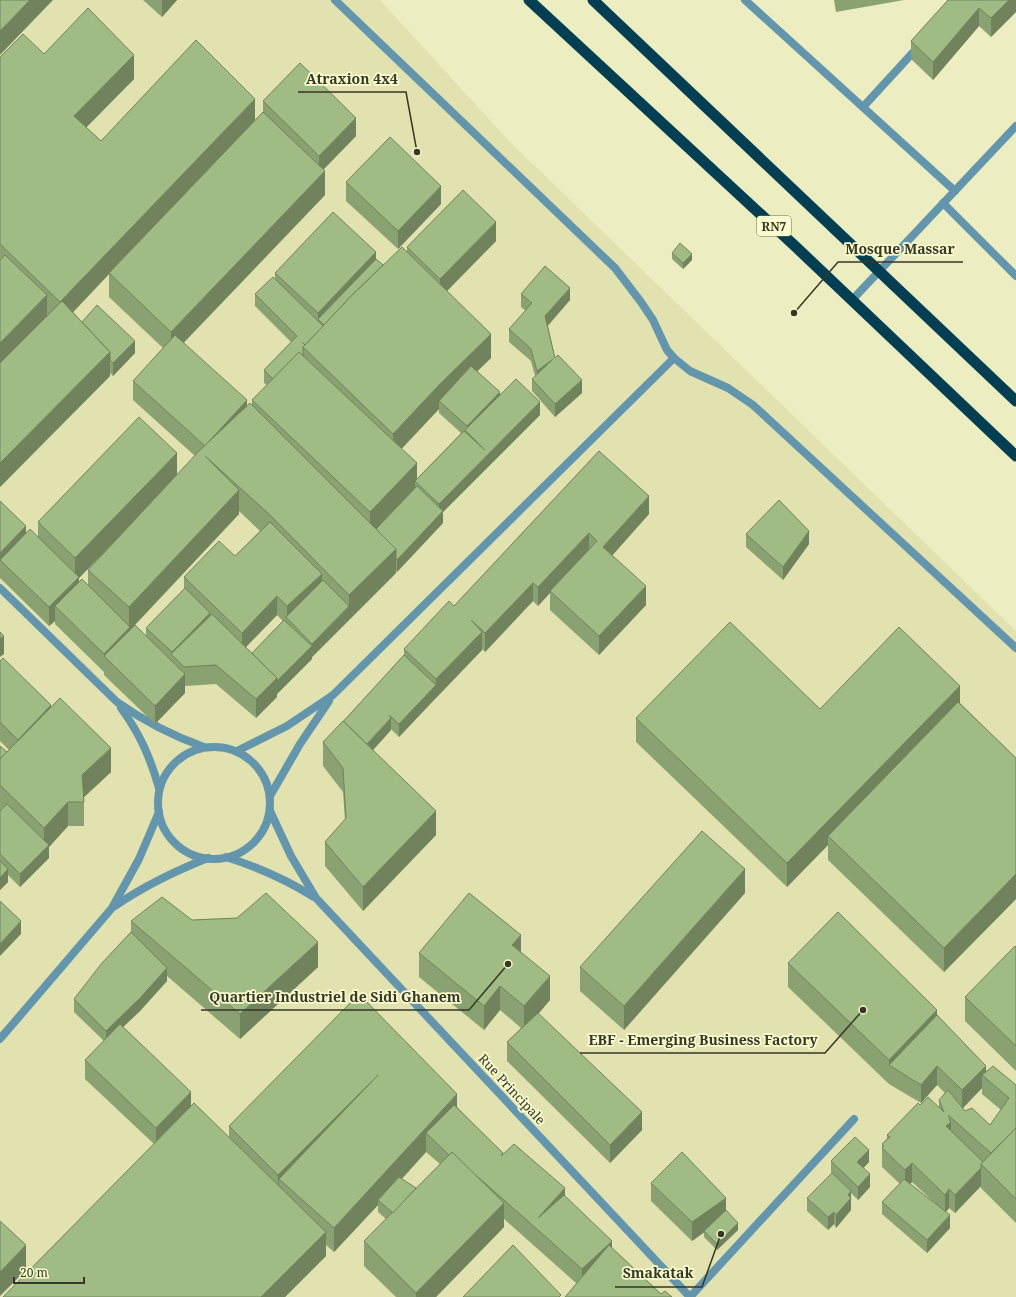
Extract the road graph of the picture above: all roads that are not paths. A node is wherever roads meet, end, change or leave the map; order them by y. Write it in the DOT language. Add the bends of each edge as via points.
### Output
graph roads {
  1 [pos="335,0"];
  2 [pos="529,0"];
  3 [pos="593,0"];
  4 [pos="745,0"];
  5 [pos="925,39"];
  6 [pos="863,107"];
  7 [pos="1016,126"];
  8 [pos="955,191"];
  9 [pos="943,204"];
  10 [pos="879,271"];
  11 [pos="1016,276"];
  12 [pos="852,300"];
  13 [pos="674,358"];
  14 [pos="1016,401"];
  15 [pos="1016,456"];
  16 [pos="0,588"];
  17 [pos="1016,648"];
  18 [pos="333,695"];
  19 [pos="117,702"];
  20 [pos="204,747"];
  21 [pos="237,751"];
  22 [pos="160,788"];
  23 [pos="270,796"];
  24 [pos="270,811"];
  25 [pos="158,812"];
  26 [pos="208,858"];
  27 [pos="226,858"];
  28 [pos="316,898"];
  29 [pos="112,908"];
  30 [pos="0,1040"];
  31 [pos="854,1119"];
  32 [pos="690,1297"];
  1 -- 13 [label="street" via="615,268 653,320 667,350"];
  2 -- 12 [label="highway, RN7"];
  3 -- 10 [label="highway"];
  4 -- 6 [label="street"];
  5 -- 6 [label="street"];
  6 -- 8 [label="street"];
  7 -- 8 [label="street"];
  8 -- 9 [label="street"];
  9 -- 10 [label="street"];
  9 -- 11 [label="street"];
  10 -- 12 [label="street"];
  10 -- 14 [label="highway"];
  12 -- 15 [label="highway, RN7"];
  13 -- 17 [label="street" via="681,366 728,388 753,405"];
  13 -- 18 [label="street"];
  16 -- 19 [label="street"];
  18 -- 21 [label="street" via="287,726"];
  18 -- 23 [label="street" via="300,744"];
  19 -- 20 [label="street" via="159,728"];
  19 -- 22 [label="street" via="143,743"];
  20 -- 21 [label="street" via="221,747"];
  20 -- 22 [label="street" via="189,752 176,761"];
  21 -- 23 [label="street" via="259,769"];
  22 -- 25 [label="street"];
  23 -- 24 [label="street"];
  24 -- 27 [label="street" via="265,827 255,841 242,851"];
  24 -- 28 [label="street, Rue Principale" via="291,856"];
  25 -- 26 [label="street" via="164,829 175,844 190,854"];
  25 -- 29 [label="street" via="139,859"];
  26 -- 27 [label="street"];
  26 -- 29 [label="street" via="153,882"];
  27 -- 28 [label="street, Rue Principale" via="250,864 273,874"];
  28 -- 32 [label="street, Rue Principale"];
  29 -- 30 [label="street"];
  31 -- 32 [label="street"];
}
